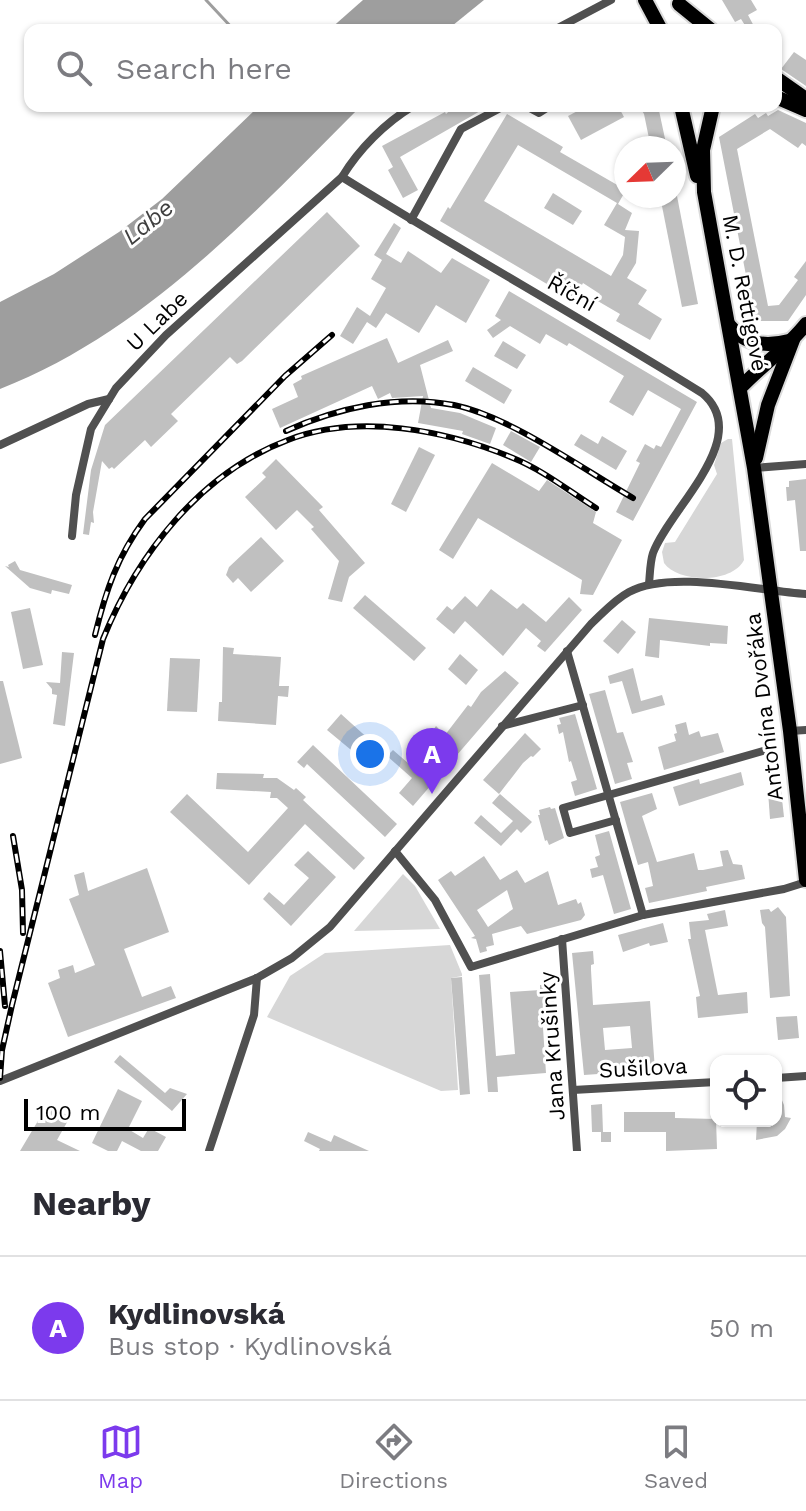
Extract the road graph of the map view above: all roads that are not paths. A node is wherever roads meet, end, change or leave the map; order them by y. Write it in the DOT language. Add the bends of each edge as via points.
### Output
graph roads {
  1 [pos="611,0"];
  2 [pos="677,2"];
  3 [pos="646,3"];
  4 [pos="565,24"];
  5 [pos="656,24"];
  6 [pos="696,24"];
  7 [pos="704,24"];
  8 [pos="782,82"];
  9 [pos="806,99"];
  10 [pos="782,100"];
  11 [pos="806,110"];
  12 [pos="405,112"];
  13 [pos="493,112"];
  14 [pos="682,112"];
  15 [pos="712,112"];
  16 [pos="342,177"];
  17 [pos="706,207"];
  18 [pos="411,220"];
  19 [pos="728,324"];
  20 [pos="806,324"];
  21 [pos="793,340"];
  22 [pos="741,387"];
  23 [pos="109,399"];
  24 [pos="0,445"];
  25 [pos="806,464"];
  26 [pos="754,468"];
  27 [pos="72,536"];
  28 [pos="649,584"];
  29 [pos="771,590"];
  30 [pos="806,594"];
  31 [pos="567,651"];
  32 [pos="583,705"];
  33 [pos="502,726"];
  34 [pos="806,730"];
  35 [pos="790,731"];
  36 [pos="763,751"];
  37 [pos="609,794"];
  38 [pos="616,820"];
  39 [pos="395,851"];
  40 [pos="806,881"];
  41 [pos="643,915"];
  42 [pos="562,939"];
  43 [pos="257,978"];
  44 [pos="806,1076"];
  45 [pos="782,1078"];
  46 [pos="0,1081"];
  47 [pos="710,1082"];
  48 [pos="573,1090"];
  49 [pos="209,1151"];
  50 [pos="577,1151"];
  1 -- 4 [label="street"];
  2 -- 6 [label="main road"];
  2 -- 7 [label="main road"];
  3 -- 5 [label="main road"];
  8 -- 9 [label="main road"];
  10 -- 11 [label="main road"];
  12 -- 16 [label="street, U Labe"];
  13 -- 18 [label="street" via="461,129"];
  14 -- 17 [label="main road, M. D. Rettigové"];
  15 -- 17 [label="main road, M. D. Rettigové" via="703,150"];
  16 -- 18 [label="street, Říční"];
  16 -- 23 [label="street, U Labe" via="166,335"];
  17 -- 19 [label="main road, M. D. Rettigové"];
  18 -- 28 [label="street, Říční" via="580,317 712,403 720,425 716,446 653,553"];
  19 -- 21 [label="main road" via="761,345"];
  19 -- 22 [label="main road, M. D. Rettigové"];
  20 -- 21 [label="main road"];
  21 -- 22 [label="main road"];
  21 -- 26 [label="main road" via="768,405"];
  22 -- 26 [label="main road, Antonína Dvořáka"];
  23 -- 24 [label="street"];
  23 -- 27 [label="street, U Labe" via="91,429"];
  25 -- 26 [label="street"];
  26 -- 29 [label="main road, Antonína Dvořáka"];
  28 -- 29 [label="street"];
  28 -- 31 [label="street" via="616,601"];
  29 -- 30 [label="street"];
  29 -- 35 [label="main road, Antonína Dvořáka"];
  31 -- 32 [label="street"];
  31 -- 33 [label="street"];
  32 -- 33 [label="street"];
  32 -- 37 [label="street"];
  33 -- 39 [label="street"];
  34 -- 35 [label="street"];
  35 -- 40 [label="main road, Antonína Dvořáka"];
  36 -- 37 [label="street"];
  37 -- 38 [label="street"];
  37 -- 38 [label="street" via="563,808 570,833"];
  38 -- 41 [label="street"];
  39 -- 42 [label="street" via="435,900 471,967"];
  39 -- 43 [label="street" via="330,927"];
  40 -- 41 [label="street"];
  41 -- 42 [label="street"];
  42 -- 48 [label="street, Jana Krušinky"];
  43 -- 46 [label="street"];
  43 -- 49 [label="street" via="254,1015"];
  44 -- 45 [label="street"];
  47 -- 48 [label="street, Sušilova"];
  48 -- 50 [label="street, Jana Krušinky"];
}
